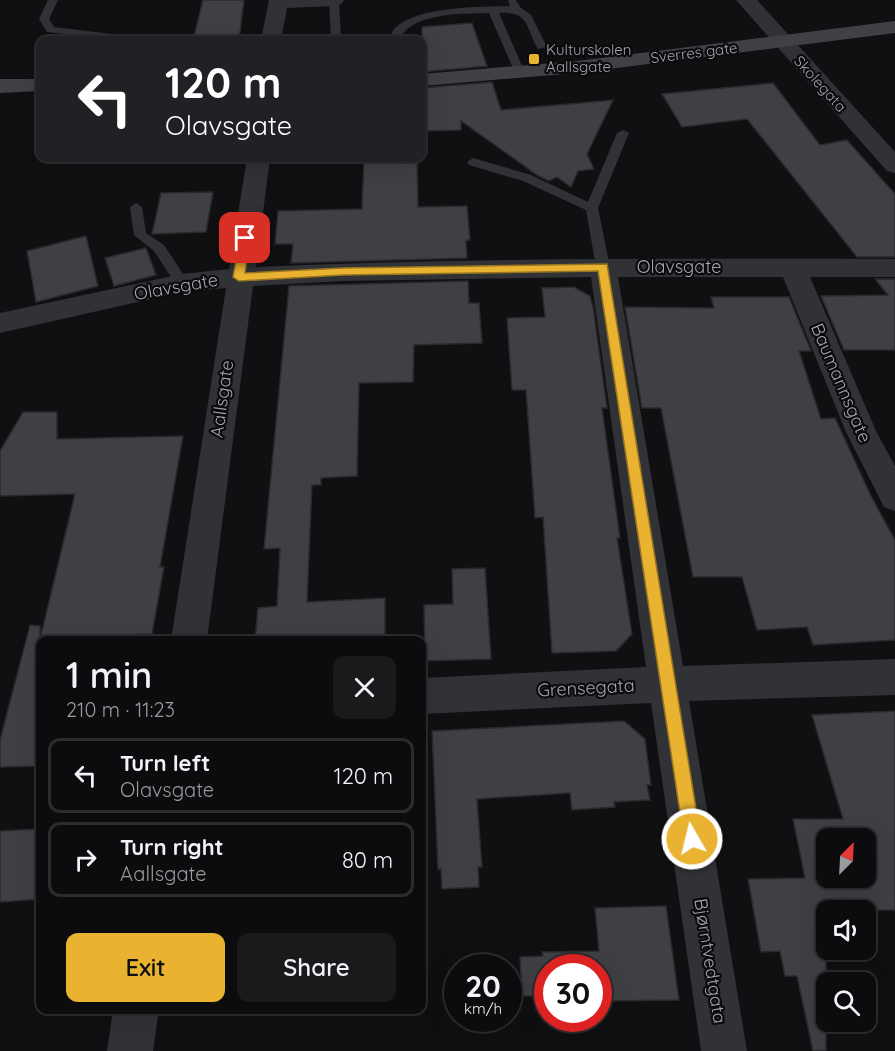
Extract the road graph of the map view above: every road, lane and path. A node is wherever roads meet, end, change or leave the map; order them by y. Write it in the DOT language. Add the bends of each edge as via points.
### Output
graph roads {
  1 [pos="53,0"];
  2 [pos="334,0"];
  3 [pos="747,0"];
  4 [pos="279,1"];
  5 [pos="514,4"];
  6 [pos="493,10"];
  7 [pos="895,27"];
  8 [pos="102,36"];
  9 [pos="272,36"];
  10 [pos="336,36"];
  11 [pos="396,36"];
  12 [pos="782,42"];
  13 [pos="542,47"];
  14 [pos="520,73"];
  15 [pos="426,80"];
  16 [pos="36,85"];
  17 [pos="0,86"];
  18 [pos="623,133"];
  19 [pos="257,162"];
  20 [pos="472,162"];
  21 [pos="895,166"];
  22 [pos="136,207"];
  23 [pos="592,208"];
  24 [pos="603,267"];
  25 [pos="792,267"];
  26 [pos="895,268"];
  27 [pos="239,277"];
  28 [pos="182,283"];
  29 [pos="0,323"];
  30 [pos="895,497"];
  31 [pos="190,636"];
  32 [pos="895,677"];
  33 [pos="668,684"];
  34 [pos="426,696"];
  35 [pos="135,1014"];
  36 [pos="130,1051"];
  37 [pos="724,1051"];
  1 -- 8 [label="lane" via="44,19 51,30"];
  2 -- 4 [label="street"];
  2 -- 10 [label="lane"];
  3 -- 12 [label="street, Skolegata"];
  4 -- 9 [label="street"];
  5 -- 6 [label="lane"];
  5 -- 13 [label="lane" via="526,15"];
  6 -- 11 [label="lane" via="423,18 404,26"];
  6 -- 14 [label="lane"];
  7 -- 12 [label="street, Sverres gate"];
  12 -- 14 [label="street, Sverres gate"];
  12 -- 21 [label="street, Skolegata"];
  14 -- 15 [label="street, Sverres gate"];
  16 -- 17 [label="street"];
  18 -- 23 [label="lane"];
  19 -- 27 [label="street, Aallsgate"];
  20 -- 23 [label="lane" via="527,178"];
  22 -- 28 [label="lane" via="140,236 159,248"];
  23 -- 24 [label="lane"];
  24 -- 25 [label="street, Olavsgate"];
  24 -- 27 [label="street, Olavsgate"];
  24 -- 33 [label="street, Bjørntvedtgata"];
  25 -- 26 [label="street, Olavsgate"];
  25 -- 30 [label="street, Baumannsgate" via="861,432"];
  27 -- 28 [label="street, Olavsgate"];
  27 -- 31 [label="street, Aallsgate"];
  28 -- 29 [label="street, Olavsgate"];
  32 -- 33 [label="street, Grensegata"];
  33 -- 34 [label="street, Grensegata"];
  33 -- 37 [label="street, Bjørntvedtgata"];
  35 -- 36 [label="street"];
}
